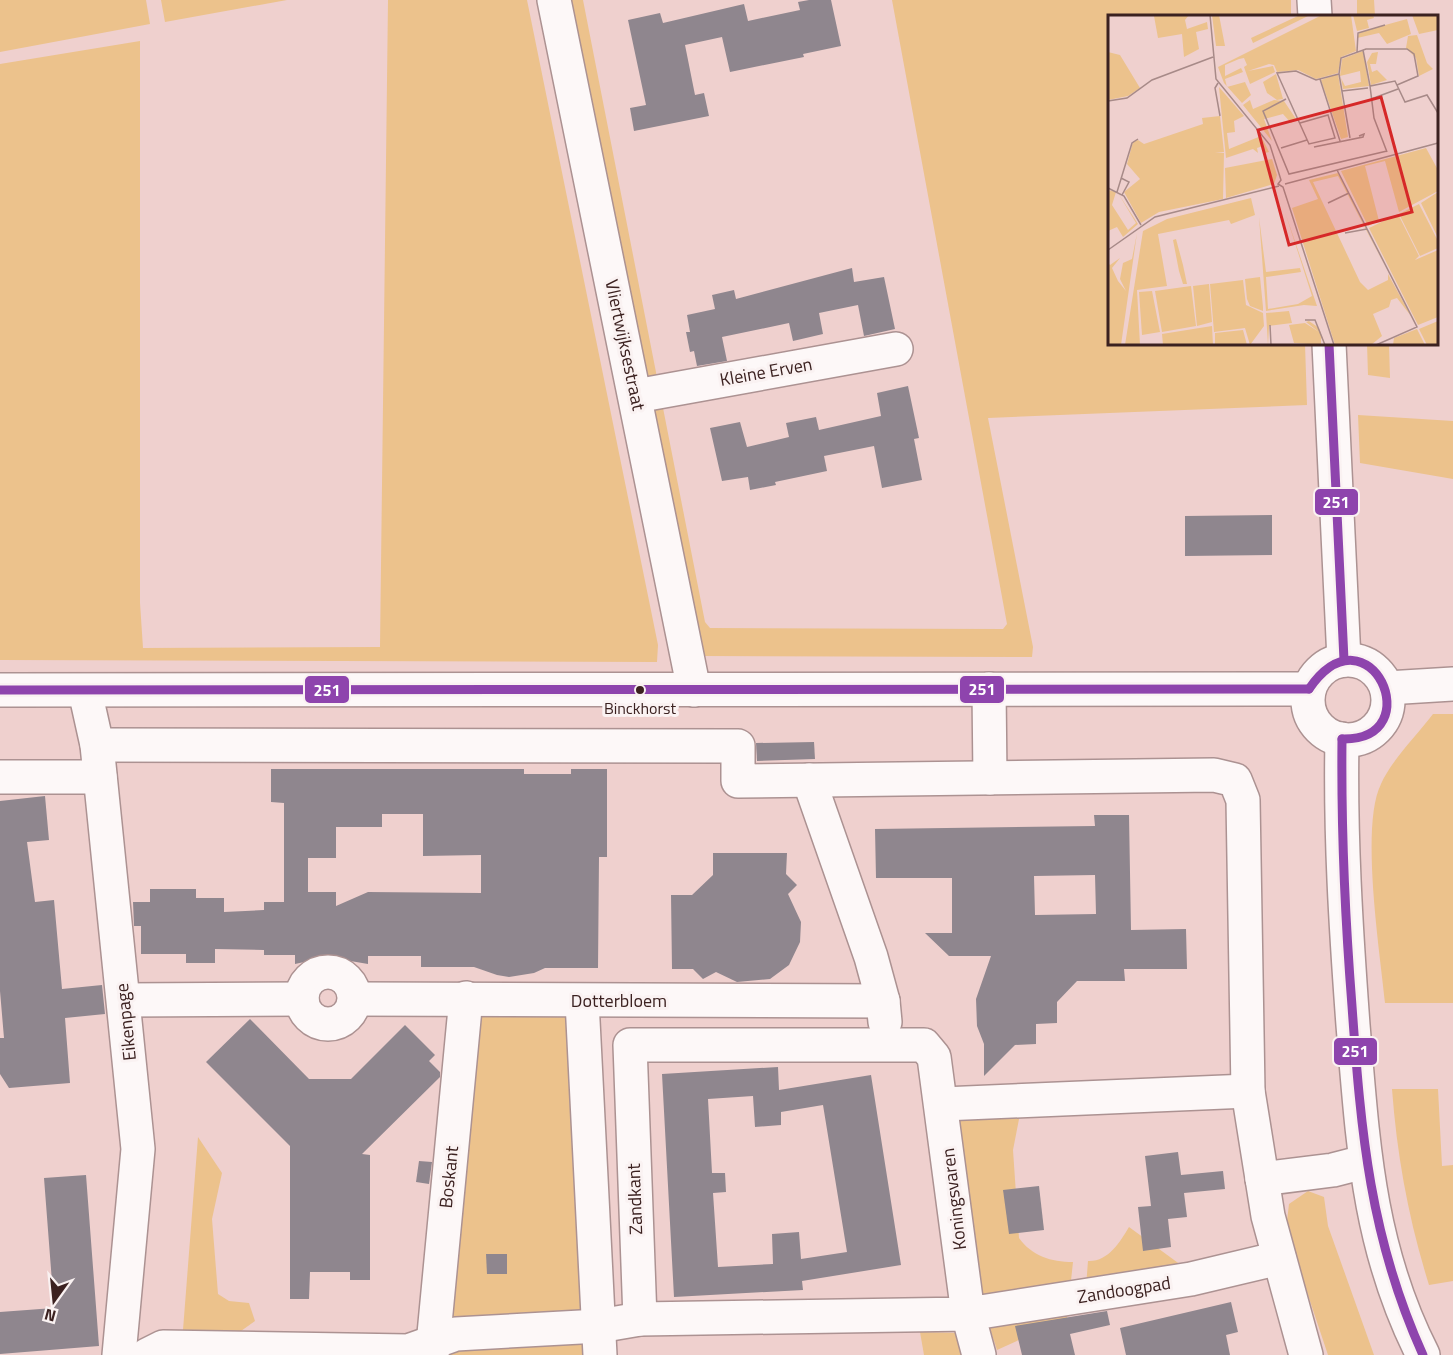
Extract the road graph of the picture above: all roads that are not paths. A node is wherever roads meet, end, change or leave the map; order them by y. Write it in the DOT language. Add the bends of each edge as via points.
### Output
graph roads {
  1 [pos="554,0"];
  2 [pos="1329,345"];
  3 [pos="896,349"];
  4 [pos="636,396"];
  5 [pos="1344,660"];
  6 [pos="1453,684"];
  7 [pos="1387,688"];
  8 [pos="989,689"];
  9 [pos="1309,689"];
  10 [pos="0,690"];
  11 [pos="694,690"];
  12 [pos="85,691"];
  13 [pos="1342,740"];
  14 [pos="99,761"];
  15 [pos="0,777"];
  16 [pos="990,778"];
  17 [pos="809,780"];
  18 [pos="466,998"];
  19 [pos="124,1000"];
  20 [pos="582,1001"];
  21 [pos="883,1001"];
  22 [pos="888,1045"];
  23 [pos="924,1045"];
  24 [pos="1248,1091"];
  25 [pos="943,1104"];
  26 [pos="1364,1162"];
  27 [pos="1262,1179"];
  28 [pos="1279,1258"];
  29 [pos="968,1314"];
  30 [pos="640,1319"];
  31 [pos="599,1340"];
  32 [pos="433,1349"];
  33 [pos="120,1355"];
  34 [pos="147,1355"];
  35 [pos="979,1355"];
  36 [pos="1306,1355"];
  37 [pos="1423,1355"];
  1 -- 4 [label="street, Vliertwijksestraat"];
  2 -- 5 [label="street"];
  3 -- 4 [label="street, Kleine Erven"];
  4 -- 11 [label="street, Vliertwijksestraat"];
  5 -- 7 [label="street" via="1362,662 1378,672"];
  5 -- 9 [label="street" via="1322,669"];
  6 -- 7 [label="street"];
  7 -- 13 [label="street" via="1385,715 1378,727 1355,740"];
  8 -- 9 [label="street"];
  8 -- 11 [label="street"];
  8 -- 16 [label="street"];
  9 -- 13 [label="street" via="1310,711 1317,724"];
  10 -- 12 [label="street"];
  11 -- 12 [label="street"];
  12 -- 14 [label="street, Eikenpage"];
  13 -- 26 [label="street" via="1346,935"];
  14 -- 15 [label="street"];
  14 -- 17 [label="street" via="738,746 738,781"];
  14 -- 19 [label="street, Eikenpage"];
  16 -- 17 [label="street"];
  16 -- 24 [label="street" via="1214,775 1235,780 1243,800"];
  17 -- 21 [label="street"];
  18 -- 19 [label="street, Dotterbloem" via="355,999 350,982 337,973 320,972 306,983 302,999"];
  18 -- 20 [label="street, Dotterbloem"];
  18 -- 32 [label="street, Boskant"];
  19 -- 33 [label="street, Eikenpage" via="138,1149"];
  20 -- 21 [label="street, Dotterbloem"];
  20 -- 31 [label="street"];
  21 -- 22 [label="street"];
  22 -- 23 [label="street, Zandkant"];
  22 -- 30 [label="street, Zandkant" via="630,1045"];
  23 -- 25 [label="street, Koningsvaren" via="934,1057"];
  24 -- 25 [label="street"];
  24 -- 27 [label="street"];
  25 -- 29 [label="street, Koningsvaren"];
  26 -- 27 [label="street"];
  26 -- 37 [label="street" via="1379,1240 1404,1317"];
  27 -- 28 [label="street"];
  28 -- 29 [label="street, Zandoogpad" via="1191,1279"];
  28 -- 36 [label="street"];
  29 -- 30 [label="street"];
  29 -- 35 [label="street, Koningsvaren"];
  30 -- 31 [label="street"];
  31 -- 32 [label="street" via="456,1334"];
  32 -- 34 [label="street" via="163,1347"];
}
